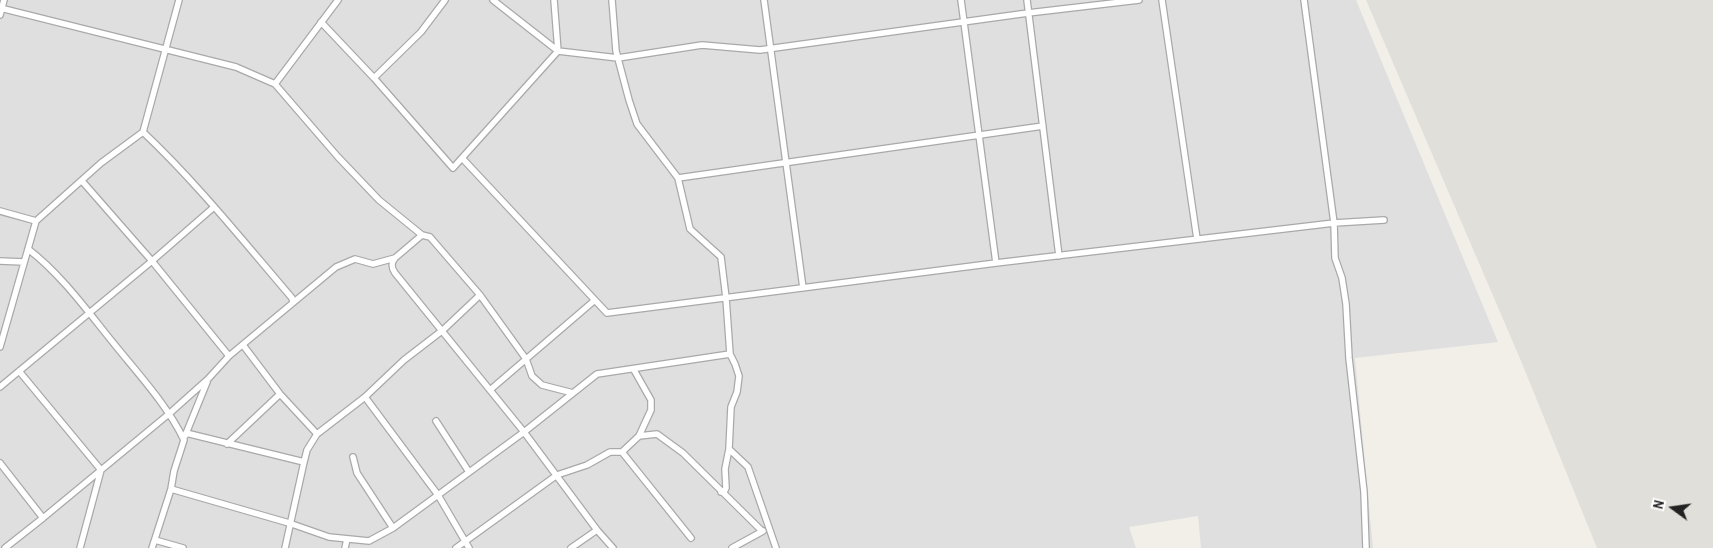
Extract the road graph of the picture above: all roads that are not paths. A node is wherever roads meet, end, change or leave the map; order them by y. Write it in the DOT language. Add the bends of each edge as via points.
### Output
graph roads {
  1 [pos="4,0"];
  2 [pos="179,0"];
  3 [pos="338,0"];
  4 [pos="445,0"];
  5 [pos="493,0"];
  6 [pos="554,0"];
  7 [pos="612,0"];
  8 [pos="764,0"];
  9 [pos="961,0"];
  10 [pos="1027,0"];
  11 [pos="1139,0"];
  12 [pos="1162,0"];
  13 [pos="1304,0"];
  14 [pos="1,10"];
  15 [pos="1028,13"];
  16 [pos="321,22"];
  17 [pos="964,22"];
  18 [pos="771,49"];
  19 [pos="166,50"];
  20 [pos="558,51"];
  21 [pos="618,58"];
  22 [pos="374,78"];
  23 [pos="274,84"];
  24 [pos="1043,126"];
  25 [pos="143,132"];
  26 [pos="979,135"];
  27 [pos="462,158"];
  28 [pos="786,163"];
  29 [pos="678,178"];
  30 [pos="82,181"];
  31 [pos="214,208"];
  32 [pos="0,211"];
  33 [pos="1384,220"];
  34 [pos="36,221"];
  35 [pos="1334,223"];
  36 [pos="422,235"];
  37 [pos="1197,240"];
  38 [pos="28,249"];
  39 [pos="1059,256"];
  40 [pos="394,258"];
  41 [pos="0,261"];
  42 [pos="152,261"];
  43 [pos="24,262"];
  44 [pos="996,263"];
  45 [pos="803,288"];
  46 [pos="480,295"];
  47 [pos="726,298"];
  48 [pos="594,300"];
  49 [pos="293,302"];
  50 [pos="89,313"];
  51 [pos="443,330"];
  52 [pos="243,345"];
  53 [pos="0,347"];
  54 [pos="730,354"];
  55 [pos="229,356"];
  56 [pos="526,359"];
  57 [pos="634,370"];
  58 [pos="19,371"];
  59 [pos="208,379"];
  60 [pos="0,387"];
  61 [pos="490,390"];
  62 [pos="573,393"];
  63 [pos="280,394"];
  64 [pos="365,396"];
  65 [pos="170,412"];
  66 [pos="436,421"];
  67 [pos="524,432"];
  68 [pos="186,433"];
  69 [pos="317,434"];
  70 [pos="639,436"];
  71 [pos="184,440"];
  72 [pos="227,444"];
  73 [pos="728,450"];
  74 [pos="622,452"];
  75 [pos="353,457"];
  76 [pos="304,462"];
  77 [pos="0,463"];
  78 [pos="102,470"];
  79 [pos="469,472"];
  80 [pos="557,475"];
  81 [pos="172,489"];
  82 [pos="721,492"];
  83 [pos="438,495"];
  84 [pos="43,518"];
  85 [pos="289,523"];
  86 [pos="393,528"];
  87 [pos="768,528"];
  88 [pos="597,530"];
  89 [pos="762,532"];
  90 [pos="691,538"];
  91 [pos="347,539"];
  92 [pos="155,540"];
  93 [pos="465,541"];
  94 [pos="5,548"];
  95 [pos="80,548"];
  96 [pos="152,548"];
  97 [pos="183,548"];
  98 [pos="285,548"];
  99 [pos="345,548"];
  100 [pos="456,548"];
  101 [pos="470,548"];
  102 [pos="571,548"];
  103 [pos="613,548"];
  104 [pos="732,548"];
  105 [pos="776,548"];
  106 [pos="1366,548"];
  1 -- 14 [label="street"];
  2 -- 19 [label="street"];
  3 -- 16 [label="street"];
  4 -- 22 [label="street" via="421,32"];
  5 -- 20 [label="street"];
  6 -- 20 [label="street"];
  7 -- 21 [label="street"];
  8 -- 18 [label="street"];
  9 -- 17 [label="street"];
  10 -- 15 [label="street"];
  11 -- 15 [label="street"];
  12 -- 37 [label="street"];
  13 -- 35 [label="street"];
  14 -- 19 [label="street"];
  15 -- 17 [label="street"];
  15 -- 24 [label="street"];
  16 -- 22 [label="street"];
  16 -- 23 [label="street"];
  17 -- 18 [label="street"];
  17 -- 26 [label="street"];
  18 -- 21 [label="street" via="702,45"];
  18 -- 28 [label="street"];
  19 -- 23 [label="street" via="236,67"];
  19 -- 25 [label="street"];
  20 -- 21 [label="street"];
  20 -- 27 [label="street"];
  21 -- 29 [label="street" via="637,124"];
  22 -- 27 [label="street" via="453,168"];
  23 -- 36 [label="street" via="379,200"];
  24 -- 26 [label="street"];
  24 -- 39 [label="street"];
  25 -- 30 [label="street"];
  25 -- 31 [label="street"];
  26 -- 28 [label="street"];
  26 -- 44 [label="street"];
  27 -- 48 [label="street"];
  28 -- 29 [label="street"];
  28 -- 45 [label="street"];
  29 -- 47 [label="street" via="690,229 721,257"];
  30 -- 34 [label="street"];
  30 -- 42 [label="street"];
  31 -- 42 [label="street"];
  31 -- 49 [label="street"];
  32 -- 34 [label="street"];
  33 -- 35 [label="street"];
  34 -- 38 [label="street"];
  35 -- 37 [label="street"];
  35 -- 106 [label="street" via="1335,258 1346,304 1364,492"];
  36 -- 40 [label="street"];
  36 -- 46 [label="street" via="430,238"];
  37 -- 39 [label="street"];
  38 -- 43 [label="street"];
  38 -- 50 [label="street" via="47,265"];
  39 -- 44 [label="street"];
  40 -- 49 [label="street" via="378,264 358,259 336,267"];
  40 -- 51 [label="street" via="394,273"];
  41 -- 43 [label="street"];
  42 -- 50 [label="street"];
  42 -- 55 [label="street"];
  43 -- 53 [label="street"];
  44 -- 45 [label="street"];
  45 -- 47 [label="street"];
  46 -- 51 [label="street"];
  46 -- 56 [label="street"];
  47 -- 48 [label="street" via="607,313"];
  47 -- 54 [label="street"];
  48 -- 56 [label="street"];
  49 -- 52 [label="street"];
  50 -- 58 [label="street"];
  50 -- 65 [label="street"];
  51 -- 61 [label="street"];
  51 -- 64 [label="street"];
  52 -- 55 [label="street"];
  52 -- 63 [label="street"];
  54 -- 57 [label="street"];
  54 -- 73 [label="street" via="739,376 732,406"];
  55 -- 59 [label="street"];
  56 -- 61 [label="street"];
  56 -- 62 [label="street" via="532,376 542,384"];
  57 -- 62 [label="street" via="597,374"];
  57 -- 70 [label="street" via="651,400 651,410"];
  58 -- 60 [label="street"];
  58 -- 78 [label="street"];
  59 -- 65 [label="street"];
  59 -- 68 [label="street"];
  61 -- 67 [label="street"];
  62 -- 67 [label="street"];
  63 -- 69 [label="street"];
  63 -- 72 [label="street"];
  64 -- 69 [label="street"];
  64 -- 83 [label="street"];
  65 -- 71 [label="street"];
  65 -- 78 [label="street"];
  66 -- 79 [label="street"];
  67 -- 79 [label="street"];
  67 -- 80 [label="street"];
  68 -- 71 [label="street"];
  68 -- 72 [label="street"];
  69 -- 76 [label="street"];
  70 -- 74 [label="street"];
  70 -- 82 [label="street" via="657,434 683,453"];
  71 -- 81 [label="street"];
  72 -- 76 [label="street"];
  73 -- 82 [label="street" via="726,488"];
  73 -- 87 [label="street" via="748,467"];
  74 -- 80 [label="street" via="610,452 587,465"];
  74 -- 90 [label="street"];
  75 -- 86 [label="street" via="358,473"];
  76 -- 85 [label="street"];
  77 -- 84 [label="street"];
  78 -- 84 [label="street"];
  78 -- 95 [label="street"];
  79 -- 83 [label="street"];
  80 -- 88 [label="street"];
  80 -- 93 [label="street"];
  81 -- 85 [label="street"];
  81 -- 92 [label="street"];
  82 -- 89 [label="street"];
  83 -- 86 [label="street"];
  83 -- 93 [label="street"];
  84 -- 94 [label="street"];
  85 -- 91 [label="street" via="329,537"];
  85 -- 98 [label="street"];
  86 -- 91 [label="street" via="369,541"];
  87 -- 89 [label="street"];
  87 -- 105 [label="street"];
  88 -- 102 [label="street"];
  88 -- 103 [label="street"];
  89 -- 104 [label="street"];
  91 -- 99 [label="street"];
  92 -- 96 [label="street"];
  92 -- 97 [label="street"];
  93 -- 100 [label="street"];
  93 -- 101 [label="street"];
}
